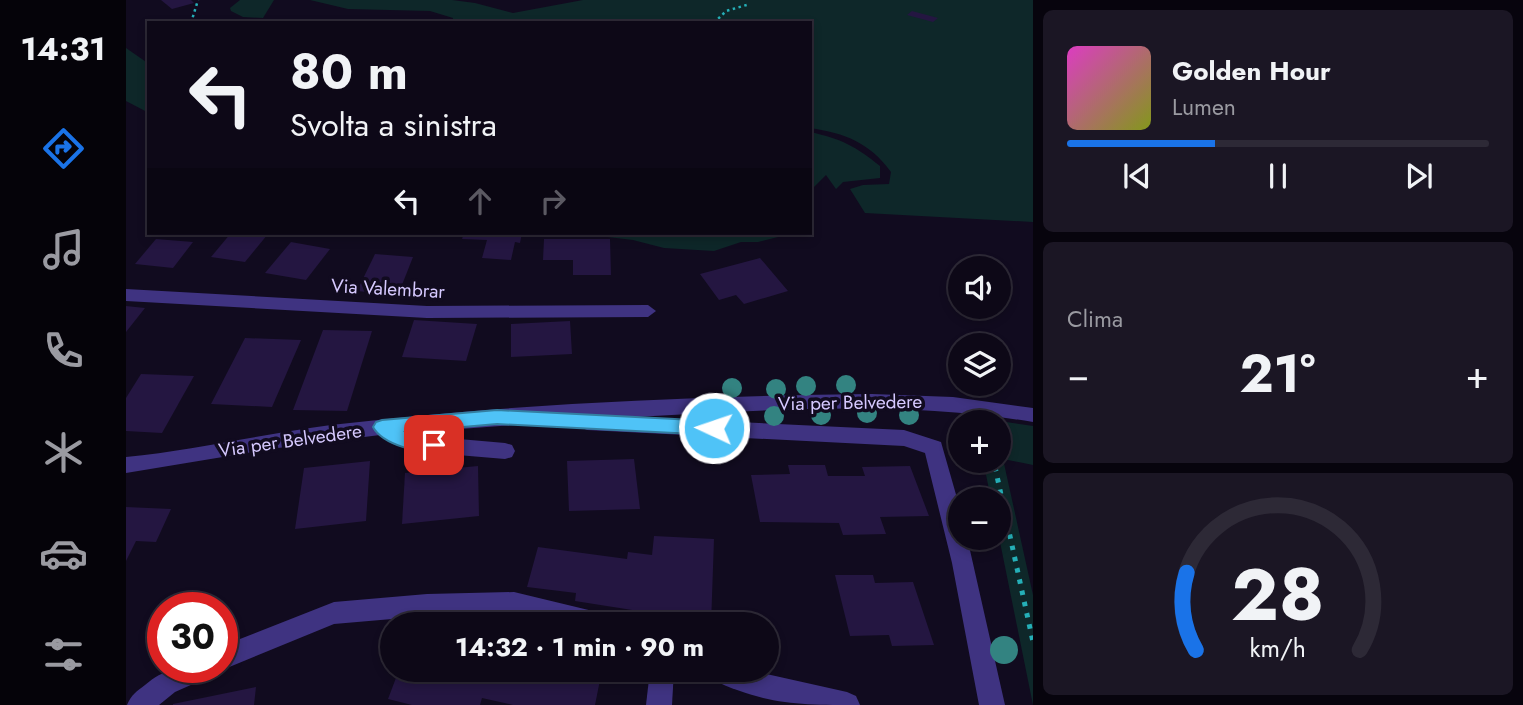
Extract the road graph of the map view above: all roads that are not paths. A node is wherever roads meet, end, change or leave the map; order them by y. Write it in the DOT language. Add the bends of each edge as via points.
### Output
graph roads {
  1 [pos="126,295"];
  2 [pos="649,311"];
  3 [pos="1033,415"];
  4 [pos="497,417"];
  5 [pos="382,427"];
  6 [pos="505,451"];
  7 [pos="126,465"];
  8 [pos="550,612"];
  9 [pos="238,652"];
  10 [pos="661,682"];
  11 [pos="745,682"];
  12 [pos="166,683"];
  13 [pos="140,705"];
  14 [pos="659,705"];
  15 [pos="847,705"];
  16 [pos="992,705"];
  1 -- 2 [label="street, Via Valembrar" via="428,312"];
  3 -- 4 [label="street, Via per Belvedere" via="987,406 903,400"];
  4 -- 5 [label="street, Via per Belvedere"];
  4 -- 16 [label="street, Via per Belvedere" via="904,438 934,448"];
  5 -- 6 [label="street" via="410,443"];
  5 -- 7 [label="street, Via per Belvedere"];
  8 -- 9 [label="street" via="514,603 334,613"];
  10 -- 14 [label="street"];
  11 -- 15 [label="street"];
  12 -- 13 [label="street"];
}
